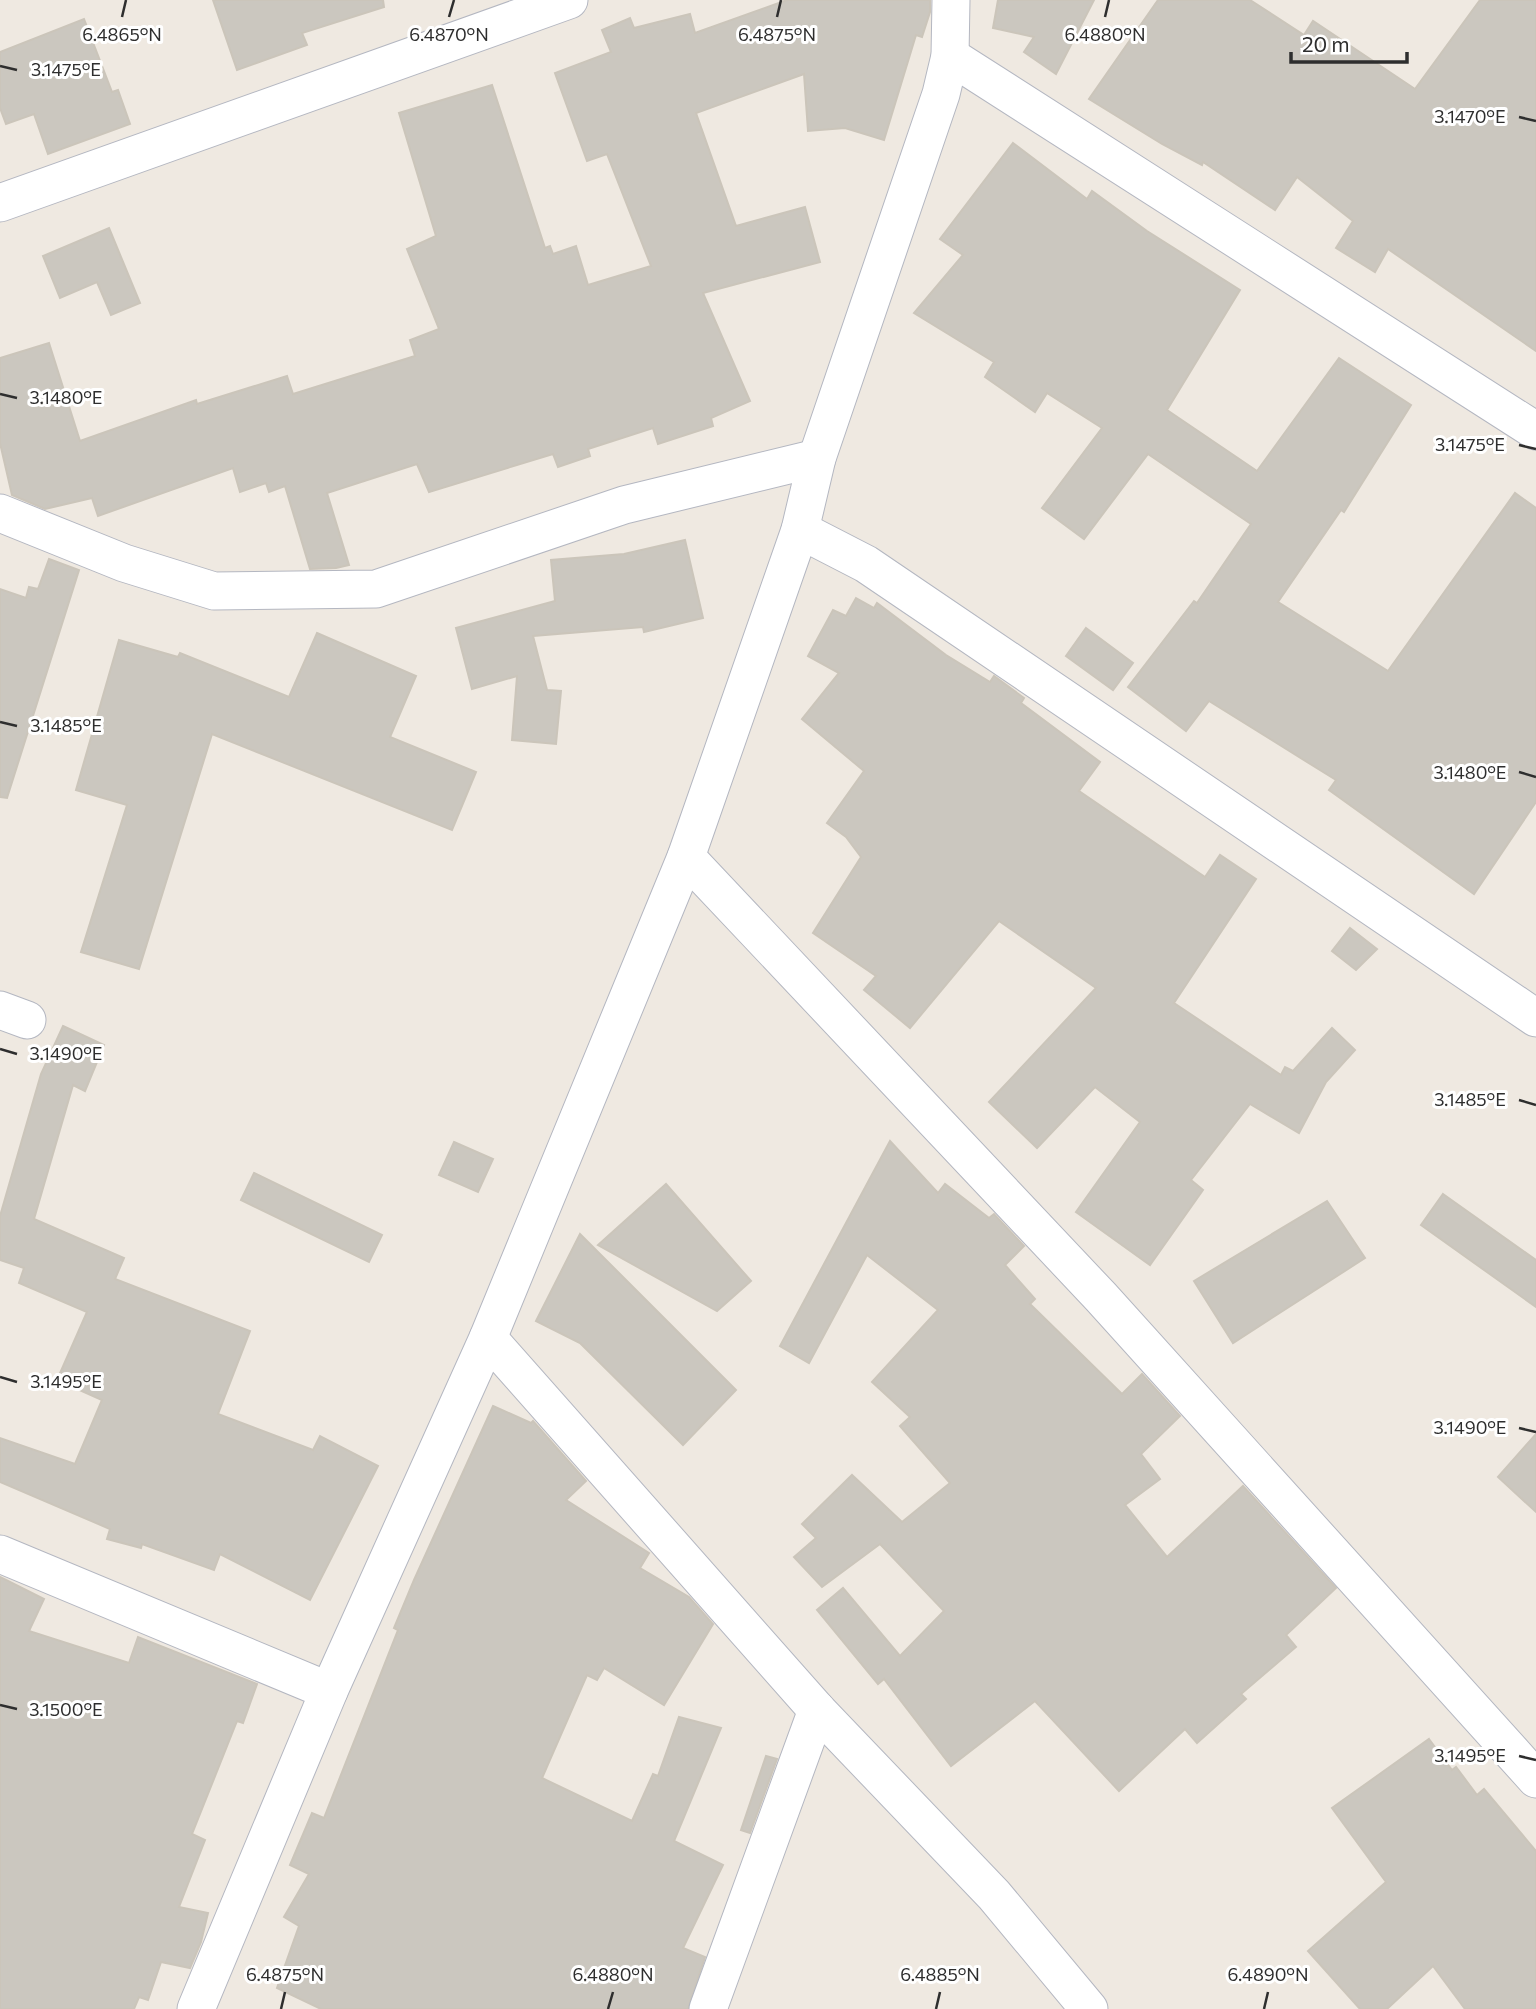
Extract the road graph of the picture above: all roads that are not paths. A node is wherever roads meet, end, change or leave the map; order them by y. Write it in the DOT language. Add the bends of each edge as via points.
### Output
graph roads {
  1 [pos="569,0"];
  2 [pos="951,0"];
  3 [pos="950,56"];
  4 [pos="0,203"];
  5 [pos="1536,432"];
  6 [pos="817,458"];
  7 [pos="0,513"];
  8 [pos="800,530"];
  9 [pos="686,857"];
  10 [pos="1536,1018"];
  11 [pos="488,1338"];
  12 [pos="0,1554"];
  13 [pos="329,1691"];
  14 [pos="817,1710"];
  15 [pos="1536,1779"];
  16 [pos="196,2009"];
  17 [pos="708,2009"];
  18 [pos="1089,2009"];
  1 -- 4 [label="street"];
  2 -- 3 [label="street"];
  3 -- 5 [label="street"];
  3 -- 6 [label="street"];
  6 -- 7 [label="street" via="624,505 376,589 214,591 124,563"];
  6 -- 8 [label="street"];
  8 -- 9 [label="street"];
  8 -- 10 [label="street" via="866,565"];
  9 -- 11 [label="street"];
  9 -- 15 [label="street" via="1101,1297"];
  11 -- 13 [label="street"];
  11 -- 14 [label="street"];
  12 -- 13 [label="street"];
  13 -- 16 [label="street"];
  14 -- 17 [label="street"];
  14 -- 18 [label="street" via="994,1895"];
}
